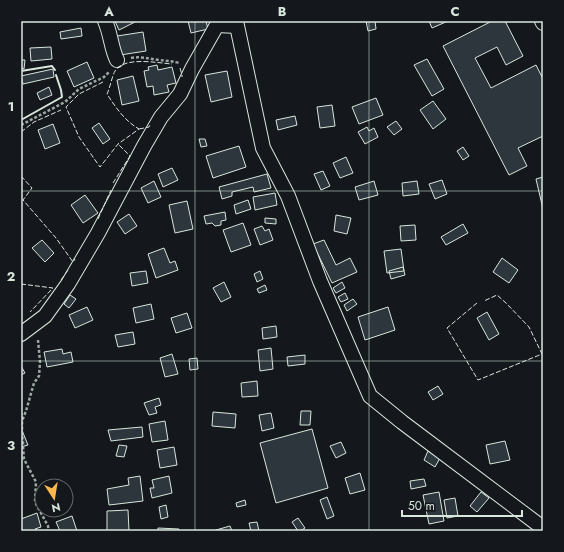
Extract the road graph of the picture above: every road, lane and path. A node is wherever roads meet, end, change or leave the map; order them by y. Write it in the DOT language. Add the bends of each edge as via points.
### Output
graph roads {
  1 [pos="105,21"];
  2 [pos="236,23"];
  3 [pos="117,60"];
  4 [pos="192,69"];
  5 [pos="21,125"];
  6 [pos="33,325"];
  7 [pos="21,334"];
  8 [pos="543,528"];
  9 [pos="50,531"];
  1 -- 3 [label="street"];
  2 -- 4 [label="street" via="217,25"];
  2 -- 8 [label="street" via="263,148 288,196 320,281 370,396"];
  3 -- 4 [label="path" via="138,56 161,61 170,60"];
  3 -- 5 [label="path" via="104,77 79,89 64,102"];
  4 -- 6 [label="street" via="180,94 161,117 144,146 68,284 45,316"];
  6 -- 7 [label="street"];
  6 -- 9 [label="path" via="40,362 39,376 34,383 22,421 24,459 36,482 35,502"];
}
